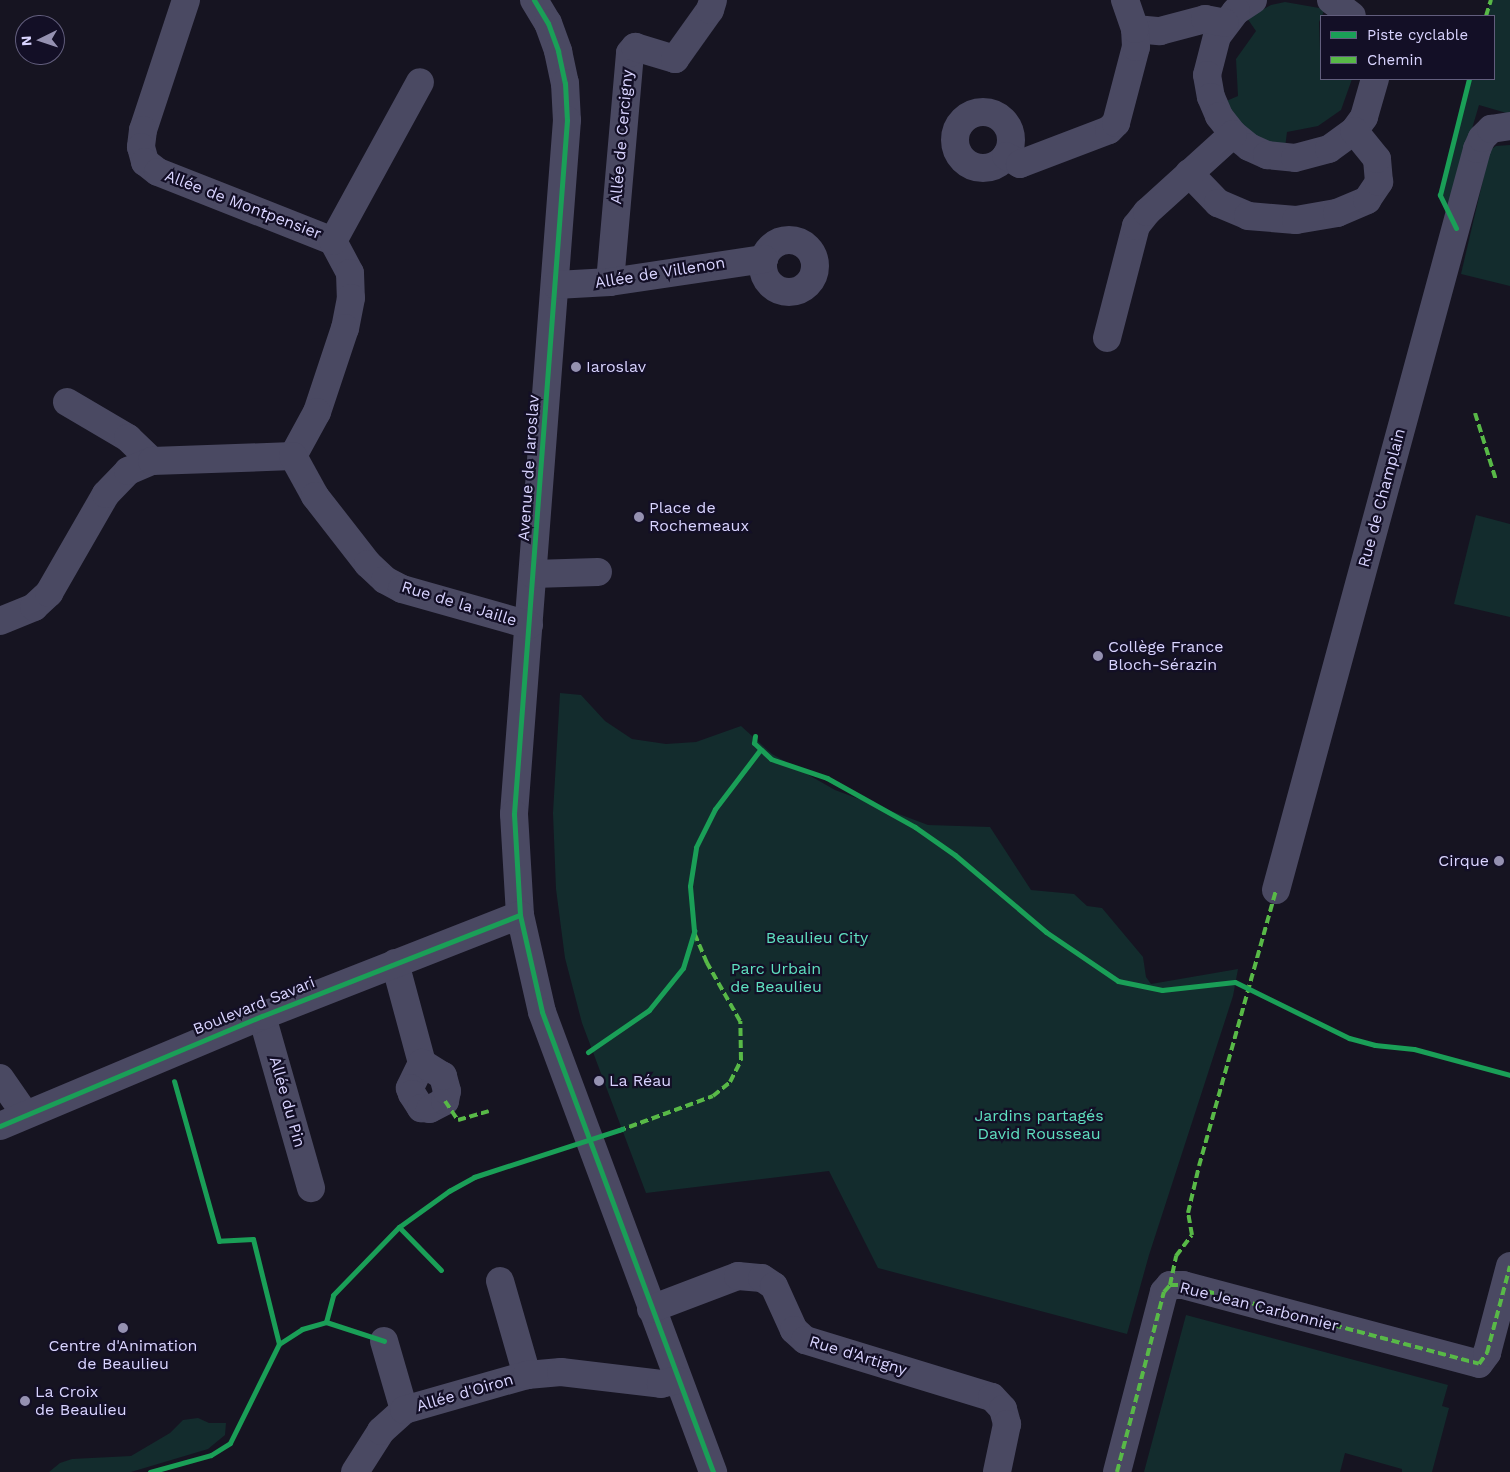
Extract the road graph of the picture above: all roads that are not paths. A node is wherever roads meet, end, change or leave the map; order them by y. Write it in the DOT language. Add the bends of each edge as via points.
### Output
graph roads {
  1 [pos="186,0"];
  2 [pos="534,0"];
  3 [pos="713,0"];
  4 [pos="1124,0"];
  5 [pos="1253,0"];
  6 [pos="1331,0"];
  7 [pos="1351,15"];
  8 [pos="1225,23"];
  9 [pos="1135,29"];
  10 [pos="1375,80"];
  11 [pos="420,82"];
  12 [pos="1510,126"];
  13 [pos="1354,131"];
  14 [pos="1233,134"];
  15 [pos="1006,156"];
  16 [pos="1189,173"];
  17 [pos="333,241"];
  18 [pos="764,259"];
  19 [pos="610,282"];
  20 [pos="556,285"];
  21 [pos="1107,338"];
  22 [pos="67,402"];
  23 [pos="293,456"];
  24 [pos="152,461"];
  25 [pos="598,572"];
  26 [pos="533,574"];
  27 [pos="0,621"];
  28 [pos="529,625"];
  29 [pos="1276,890"];
  30 [pos="520,915"];
  31 [pos="395,963"];
  32 [pos="262,1016"];
  33 [pos="422,1063"];
  34 [pos="0,1078"];
  35 [pos="25,1114"];
  36 [pos="0,1126"];
  37 [pos="311,1188"];
  38 [pos="1510,1266"];
  39 [pos="500,1281"];
  40 [pos="651,1309"];
  41 [pos="384,1341"];
  42 [pos="527,1375"];
  43 [pos="677,1380"];
  44 [pos="404,1410"];
  45 [pos="358,1470"];
  46 [pos="713,1472"];
  47 [pos="997,1472"];
  48 [pos="1117,1472"];
  1 -- 17 [label="street, Allée de Montpensier" via="143,130 141,147 145,162 158,172"];
  2 -- 20 [label="street, Avenue de Iaroslav" via="548,23 565,83 567,120"];
  3 -- 19 [label="street, Allée de Cercigny" via="710,10 675,60 635,47 630,53"];
  4 -- 9 [label="street"];
  5 -- 8 [label="street"];
  6 -- 7 [label="street"];
  8 -- 9 [label="street" via="1199,20 1160,31"];
  8 -- 14 [label="street" via="1211,52 1208,75 1211,97 1219,116"];
  9 -- 15 [label="street" via="1134,56 1116,123 1108,130 1020,164"];
  10 -- 13 [label="street" via="1371,102"];
  11 -- 17 [label="street, Allée de Montpensier"];
  12 -- 29 [label="street, Rue de Champlain" via="1491,129 1482,138 1478,149"];
  13 -- 14 [label="street" via="1329,149 1295,158 1267,155"];
  13 -- 16 [label="street" via="1377,159 1379,182 1367,200 1337,213 1296,220 1248,216 1218,203"];
  14 -- 16 [label="street"];
  16 -- 21 [label="street" via="1136,226"];
  17 -- 23 [label="street, Allée de Montpensier" via="348,264 351,298 317,412"];
  18 -- 19 [label="street, Allée de Villenon"];
  19 -- 20 [label="street, Allée de Villenon"];
  20 -- 26 [label="street, Avenue de Iaroslav"];
  22 -- 24 [label="street" via="128,438"];
  23 -- 24 [label="street"];
  23 -- 28 [label="street, Rue de la Jaille" via="315,496 368,564 385,580 402,589"];
  24 -- 27 [label="street" via="128,471 113,485 65,570 42,601"];
  25 -- 26 [label="street"];
  26 -- 28 [label="street, Avenue de Iaroslav"];
  28 -- 30 [label="street, Avenue de Iaroslav" via="514,814"];
  30 -- 31 [label="street, Boulevard Savari"];
  30 -- 40 [label="street, Avenue de Iaroslav" via="542,1012"];
  31 -- 32 [label="street, Boulevard Savari"];
  31 -- 33 [label="street"];
  32 -- 35 [label="street, Boulevard Savari"];
  32 -- 37 [label="street, Allée du Pin"];
  34 -- 35 [label="street"];
  35 -- 36 [label="street, Boulevard Savari"];
  38 -- 48 [label="street, Rue Jean Carbonnier" via="1487,1353 1479,1364 1172,1284 1164,1292"];
  39 -- 42 [label="street, Allée d'Oiron"];
  40 -- 43 [label="street, Avenue de Iaroslav"];
  40 -- 47 [label="street, Rue d'Artigny" via="738,1276 762,1278 774,1286 794,1330 806,1340 992,1397 1003,1409 1007,1424"];
  41 -- 44 [label="street, Allée d'Oiron"];
  42 -- 43 [label="street, Allée d'Oiron" via="561,1372 661,1384"];
  42 -- 44 [label="street, Allée d'Oiron"];
  43 -- 46 [label="street, Avenue de Iaroslav"];
  44 -- 45 [label="street, Allée d'Oiron" via="381,1431"];
}
